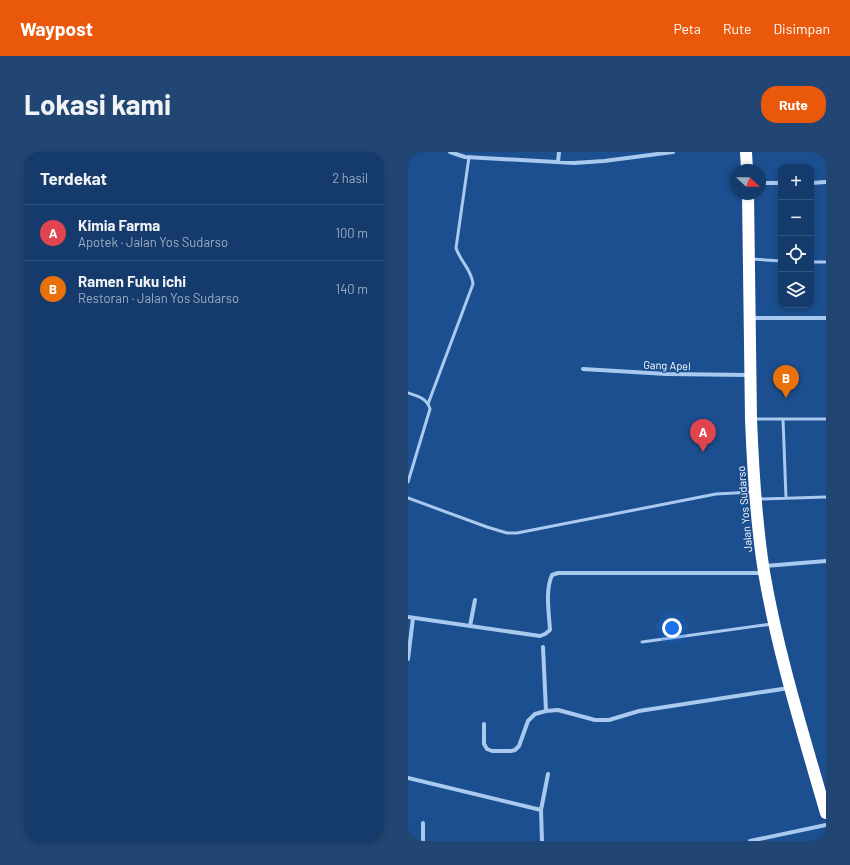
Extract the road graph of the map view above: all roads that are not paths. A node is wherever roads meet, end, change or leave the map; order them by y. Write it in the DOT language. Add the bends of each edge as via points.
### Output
graph roads {
  1 [pos="450,152"];
  2 [pos="559,152"];
  3 [pos="674,152"];
  4 [pos="746,152"];
  5 [pos="466,155"];
  6 [pos="558,162"];
  7 [pos="747,164"];
  8 [pos="826,182"];
  9 [pos="766,183"];
  10 [pos="778,183"];
  11 [pos="814,183"];
  12 [pos="748,200"];
  13 [pos="749,259"];
  14 [pos="778,261"];
  15 [pos="814,262"];
  16 [pos="826,262"];
  17 [pos="750,318"];
  18 [pos="826,318"];
  19 [pos="583,369"];
  20 [pos="750,375"];
  21 [pos="408,393"];
  22 [pos="428,404"];
  23 [pos="751,419"];
  24 [pos="783,419"];
  25 [pos="826,419"];
  26 [pos="408,482"];
  27 [pos="755,496"];
  28 [pos="826,497"];
  29 [pos="408,498"];
  30 [pos="786,498"];
  31 [pos="826,561"];
  32 [pos="764,570"];
  33 [pos="475,600"];
  34 [pos="410,618"];
  35 [pos="774,623"];
  36 [pos="470,626"];
  37 [pos="642,642"];
  38 [pos="544,647"];
  39 [pos="408,659"];
  40 [pos="790,688"];
  41 [pos="546,710"];
  42 [pos="484,724"];
  43 [pos="548,774"];
  44 [pos="408,778"];
  45 [pos="541,810"];
  46 [pos="826,813"];
  47 [pos="422,823"];
  48 [pos="826,825"];
  49 [pos="423,841"];
  50 [pos="542,841"];
  51 [pos="750,841"];
  1 -- 5 [label="street"];
  2 -- 6 [label="street"];
  3 -- 6 [label="street" via="604,161"];
  4 -- 7 [label="highway"];
  5 -- 6 [label="street"];
  5 -- 22 [label="lane" via="456,248 473,277 473,284"];
  8 -- 11 [label="street"];
  9 -- 10 [label="street"];
  12 -- 13 [label="highway, Jalan Yos Sudarso"];
  13 -- 14 [label="lane"];
  13 -- 17 [label="highway, Jalan Yos Sudarso"];
  15 -- 16 [label="lane"];
  17 -- 18 [label="street"];
  17 -- 20 [label="highway, Jalan Yos Sudarso"];
  19 -- 20 [label="street, Gang Apel" via="666,374"];
  20 -- 23 [label="highway, Jalan Yos Sudarso"];
  21 -- 22 [label="lane" via="422,398"];
  22 -- 26 [label="lane" via="430,409"];
  23 -- 24 [label="lane"];
  23 -- 27 [label="highway, Jalan Yos Sudarso"];
  24 -- 25 [label="lane"];
  24 -- 30 [label="lane"];
  27 -- 29 [label="lane" via="716,494 518,533 487,527"];
  27 -- 30 [label="lane"];
  27 -- 32 [label="highway, Jalan Yos Sudarso"];
  28 -- 30 [label="lane"];
  31 -- 32 [label="street"];
  32 -- 35 [label="highway, Jalan Yos Sudarso"];
  32 -- 36 [label="street" via="558,573 552,575 549,582 550,630 545,634 540,636"];
  33 -- 36 [label="street"];
  34 -- 36 [label="street"];
  34 -- 39 [label="street"];
  35 -- 37 [label="lane"];
  35 -- 40 [label="highway, Jalan Yos Sudarso"];
  38 -- 41 [label="street"];
  40 -- 41 [label="street" via="639,712 609,720 595,720 558,710"];
  40 -- 46 [label="highway, Jalan Yos Sudarso"];
  41 -- 42 [label="street" via="534,714 528,721 518,746 511,751 487,749 484,744"];
  43 -- 45 [label="street"];
  44 -- 45 [label="street"];
  45 -- 50 [label="street"];
  47 -- 49 [label="street"];
  48 -- 51 [label="street"];
}
